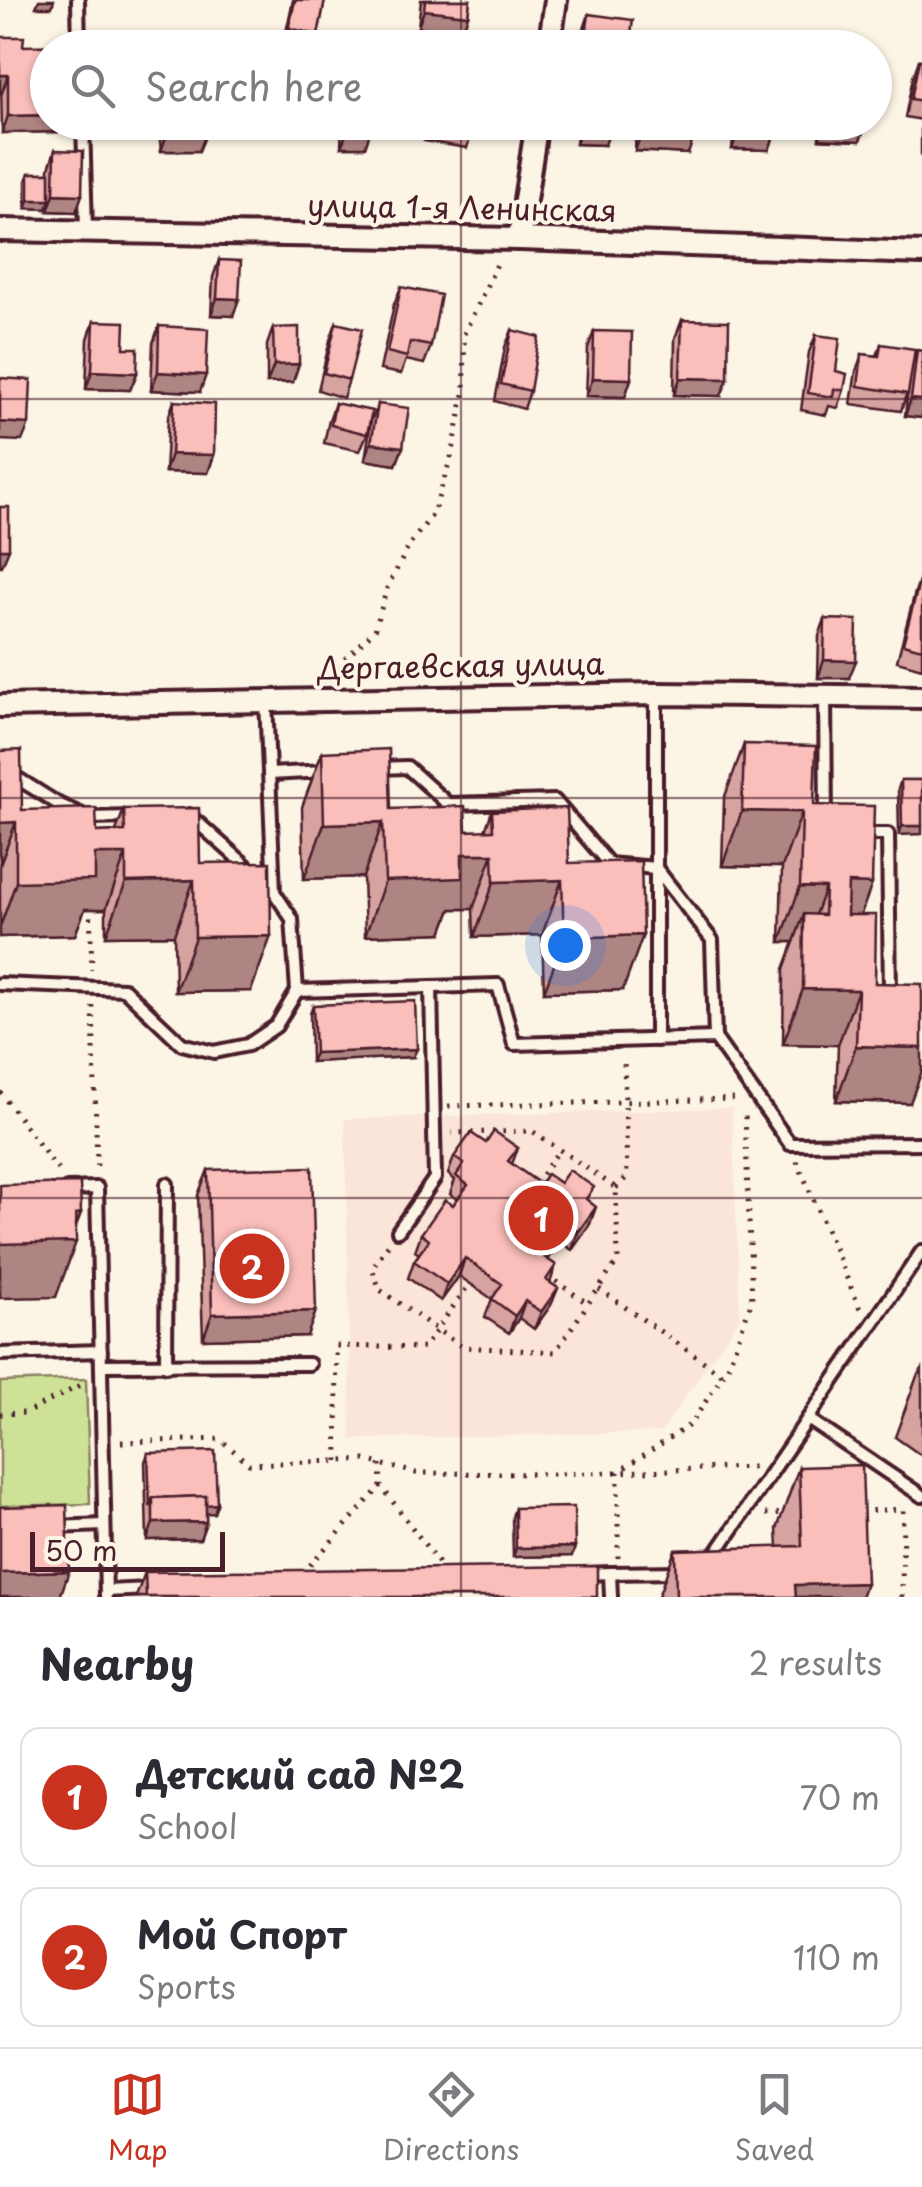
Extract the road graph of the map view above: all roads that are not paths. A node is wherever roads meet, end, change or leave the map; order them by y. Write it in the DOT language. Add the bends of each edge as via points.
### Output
graph roads {
  1 [pos="78,0"];
  2 [pos="556,0"];
  3 [pos="79,30"];
  4 [pos="552,30"];
  5 [pos="83,140"];
  6 [pos="534,140"];
  7 [pos="0,230"];
  8 [pos="86,232"];
  9 [pos="519,239"];
  10 [pos="922,253"];
  11 [pos="656,694"];
  12 [pos="825,694"];
  13 [pos="922,697"];
  14 [pos="266,700"];
  15 [pos="0,706"];
  16 [pos="368,769"];
  17 [pos="329,771"];
  18 [pos="0,773"];
  19 [pos="270,774"];
  20 [pos="140,816"];
  21 [pos="175,816"];
  22 [pos="826,834"];
  23 [pos="842,834"];
  24 [pos="656,868"];
  25 [pos="274,892"];
  26 [pos="0,984"];
  27 [pos="431,987"];
  28 [pos="297,991"];
  29 [pos="906,1004"];
  30 [pos="715,1038"];
  31 [pos="656,1040"];
  32 [pos="922,1143"];
  33 [pos="167,1184"];
  34 [pos="54,1189"];
  35 [pos="398,1230"];
  36 [pos="922,1250"];
  37 [pos="917,1267"];
  38 [pos="100,1352"];
  39 [pos="0,1354"];
  40 [pos="309,1364"];
  41 [pos="166,1366"];
  42 [pos="101,1370"];
  43 [pos="808,1419"];
  44 [pos="922,1496"];
  45 [pos="104,1526"];
  46 [pos="35,1527"];
  47 [pos="687,1572"];
  48 [pos="704,1572"];
  49 [pos="614,1573"];
  50 [pos="570,1575"];
  51 [pos="162,1589"];
  52 [pos="106,1594"];
  53 [pos="610,1597"];
  1 -- 3 [label="lane"];
  2 -- 4 [label="street"];
  5 -- 8 [label="lane"];
  6 -- 9 [label="street"];
  7 -- 8 [label="street, улица 1-я Ленинская"];
  8 -- 9 [label="street, улица 1-я Ленинская"];
  9 -- 10 [label="street, улица 1-я Ленинская"];
  11 -- 12 [label="street, Дергаевская улица"];
  11 -- 14 [label="street, Дергаевская улица"];
  11 -- 24 [label="lane"];
  12 -- 13 [label="street, Дергаевская улица"];
  12 -- 22 [label="lane"];
  14 -- 15 [label="street, Дергаевская улица"];
  14 -- 19 [label="lane"];
  16 -- 24 [label="lane" via="407,767 448,804 555,801 609,864"];
  17 -- 19 [label="lane"];
  18 -- 20 [label="lane" via="88,818"];
  19 -- 25 [label="lane"];
  21 -- 25 [label="lane" via="192,815"];
  23 -- 29 [label="lane" via="888,834 890,1004"];
  24 -- 30 [label="lane" via="712,940"];
  24 -- 31 [label="lane"];
  25 -- 28 [label="lane" via="292,919"];
  26 -- 28 [label="lane" via="124,988 182,1044 214,1052 248,1045 276,1026"];
  27 -- 28 [label="lane"];
  27 -- 31 [label="lane" via="498,985 514,1044"];
  27 -- 35 [label="lane" via="435,1178"];
  30 -- 31 [label="lane"];
  30 -- 32 [label="lane" via="790,1144"];
  33 -- 41 [label="lane"];
  34 -- 38 [label="lane" via="97,1188"];
  36 -- 37 [label="lane"];
  37 -- 43 [label="lane"];
  38 -- 39 [label="lane"];
  38 -- 42 [label="lane"];
  40 -- 41 [label="lane"];
  41 -- 42 [label="lane"];
  42 -- 45 [label="lane"];
  43 -- 44 [label="lane"];
  43 -- 48 [label="lane"];
  45 -- 46 [label="lane"];
  45 -- 52 [label="lane"];
  47 -- 49 [label="lane"];
  49 -- 50 [label="lane"];
  49 -- 53 [label="lane"];
  51 -- 52 [label="lane"];
}
